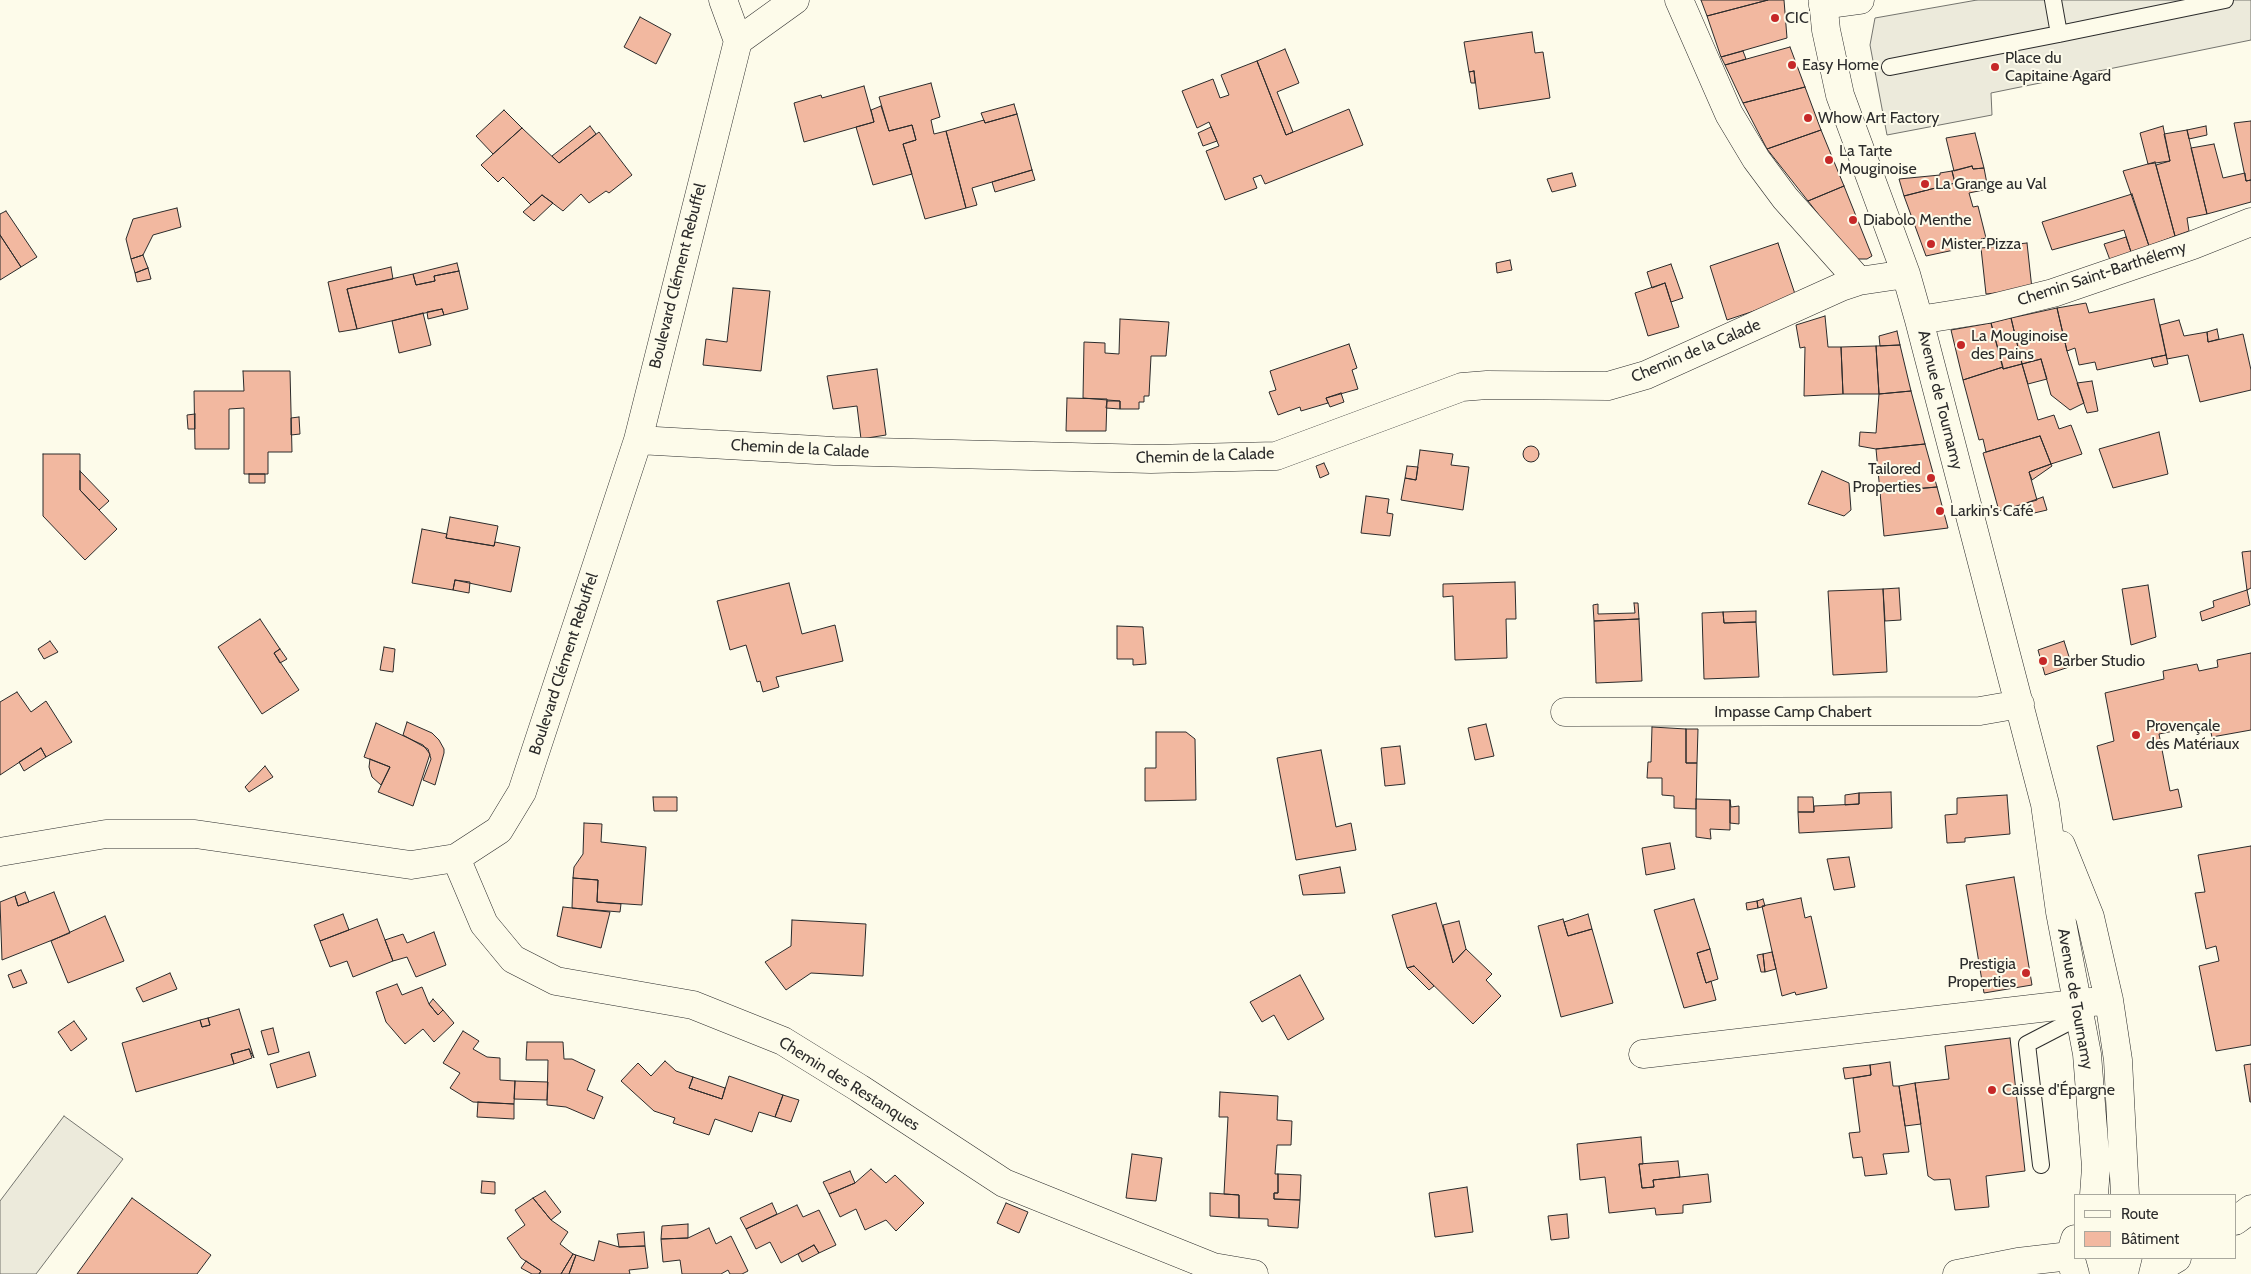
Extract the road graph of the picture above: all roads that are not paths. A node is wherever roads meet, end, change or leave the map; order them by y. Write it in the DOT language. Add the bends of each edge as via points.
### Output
graph roads {
  1 [pos="723,0"];
  2 [pos="795,0"];
  3 [pos="1679,0"];
  4 [pos="1860,0"];
  5 [pos="2053,0"];
  6 [pos="2225,0"];
  7 [pos="1823,3"];
  8 [pos="2059,34"];
  9 [pos="738,41"];
  10 [pos="1890,67"];
  11 [pos="2251,222"];
  12 [pos="1906,274"];
  13 [pos="1860,281"];
  14 [pos="1919,320"];
  15 [pos="638,440"];
  16 [pos="2020,704"];
  17 [pos="1564,712"];
  18 [pos="2045,804"];
  19 [pos="0,852"];
  20 [pos="456,858"];
  21 [pos="2109,1000"];
  22 [pos="2079,1010"];
  23 [pos="1643,1054"];
  24 [pos="2041,1165"];
  25 [pos="2094,1194"];
  26 [pos="2125,1194"];
  27 [pos="2073,1257"];
  28 [pos="1254,1274"];
  29 [pos="1957,1274"];
  1 -- 9 [label="street"];
  2 -- 9 [label="street"];
  3 -- 13 [label="street" via="1729,114 1756,159 1785,198"];
  4 -- 7 [label="street"];
  5 -- 8 [label="lane"];
  6 -- 8 [label="lane"];
  7 -- 12 [label="street, Avenue de Tournamy" via="1840,95"];
  8 -- 10 [label="lane"];
  9 -- 15 [label="street, Boulevard Clément Rebuffel"];
  11 -- 14 [label="street, Chemin Saint-Barthélemy" via="2053,293"];
  12 -- 13 [label="street"];
  12 -- 14 [label="street, Avenue de Tournamy"];
  13 -- 15 [label="street, Chemin de la Calade" via="1646,375 1608,386 1462,387 1276,456 1151,459 864,452"];
  14 -- 16 [label="street, Avenue de Tournamy"];
  15 -- 20 [label="street, Boulevard Clément Rebuffel" via="522,792 499,830"];
  16 -- 17 [label="street, Impasse Camp Chabert" via="1980,711"];
  16 -- 18 [label="street, Avenue de Tournamy"];
  18 -- 21 [label="street, Avenue de Tournamy" via="2090,917"];
  18 -- 22 [label="street, Avenue de Tournamy" via="2060,912"];
  19 -- 20 [label="street, Boulevard Clément Rebuffel" via="106,834 195,834 412,865"];
  20 -- 28 [label="street, Chemin des Restanques" via="484,924 513,959 556,981 693,1005 783,1041 1004,1183 1213,1267"];
  21 -- 22 [label="street"];
  21 -- 26 [label="street, Avenue de Tournamy" via="2118,1060"];
  22 -- 23 [label="street"];
  22 -- 24 [label="lane" via="2027,1044"];
  22 -- 25 [label="street, Avenue de Tournamy" via="2088,1054 2096,1158"];
  27 -- 29 [label="street" via="2018,1262"];
}
